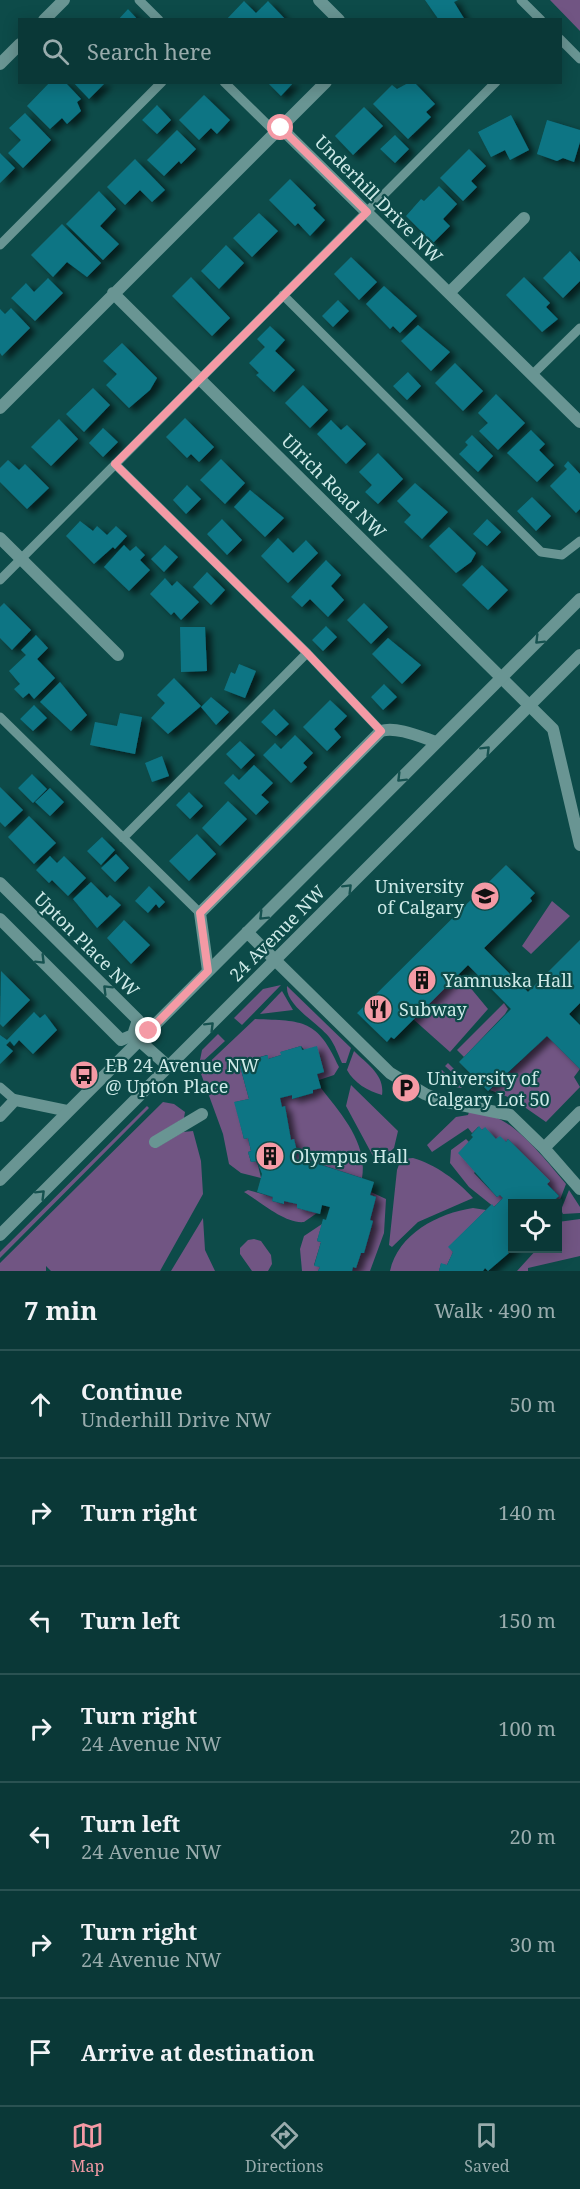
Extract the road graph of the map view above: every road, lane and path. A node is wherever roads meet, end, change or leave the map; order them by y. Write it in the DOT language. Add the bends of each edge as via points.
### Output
graph roads {
  1 [pos="64,0"];
  2 [pos="139,0"];
  3 [pos="319,0"];
  4 [pos="521,0"];
  5 [pos="46,18"];
  6 [pos="157,18"];
  7 [pos="337,18"];
  8 [pos="539,18"];
  9 [pos="562,40"];
  10 [pos="18,46"];
  11 [pos="580,58"];
  12 [pos="0,64"];
  13 [pos="160,84"];
  14 [pos="226,84"];
  15 [pos="324,84"];
  16 [pos="494,84"];
  17 [pos="278,131"];
  18 [pos="367,212"];
  19 [pos="524,218"];
  20 [pos="0,245"];
  21 [pos="113,293"];
  22 [pos="449,293"];
  23 [pos="284,295"];
  24 [pos="580,328"];
  25 [pos="532,375"];
  26 [pos="200,378"];
  27 [pos="0,408"];
  28 [pos="580,422"];
  29 [pos="115,464"];
  30 [pos="0,538"];
  31 [pos="580,541"];
  32 [pos="21,559"];
  33 [pos="0,580"];
  34 [pos="580,599"];
  35 [pos="307,653"];
  36 [pos="118,655"];
  37 [pos="580,655"];
  38 [pos="501,678"];
  39 [pos="530,706"];
  40 [pos="0,717"];
  41 [pos="381,731"];
  42 [pos="436,742"];
  43 [pos="123,838"];
  44 [pos="580,845"];
  45 [pos="0,883"];
  46 [pos="200,913"];
  47 [pos="0,919"];
  48 [pos="247,932"];
  49 [pos="275,960"];
  50 [pos="208,971"];
  51 [pos="137,1038"];
  52 [pos="169,1067"];
  53 [pos="0,1087"];
  54 [pos="15,1100"];
  55 [pos="68,1111"];
  56 [pos="580,1112"];
  57 [pos="202,1114"];
  58 [pos="0,1116"];
  59 [pos="155,1142"];
  60 [pos="543,1148"];
  61 [pos="0,1180"];
  62 [pos="580,1189"];
  63 [pos="0,1235"];
  1 -- 5 [label="street"];
  2 -- 6 [label="lane"];
  3 -- 7 [label="street"];
  4 -- 8 [label="lane"];
  9 -- 11 [label="lane"];
  10 -- 12 [label="street"];
  13 -- 20 [label="lane"];
  14 -- 17 [label="lane"];
  15 -- 17 [label="street"];
  16 -- 18 [label="lane"];
  17 -- 18 [label="street, Underhill Drive NW"];
  17 -- 21 [label="street"];
  18 -- 22 [label="street, Underhill Drive NW"];
  18 -- 23 [label="lane"];
  19 -- 22 [label="street"];
  21 -- 26 [label="street, Ulrich Road NW"];
  21 -- 27 [label="street"];
  22 -- 25 [label="street, Underhill Drive NW"];
  23 -- 26 [label="lane"];
  23 -- 31 [label="lane" via="541,552 562,555"];
  24 -- 25 [label="lane"];
  25 -- 28 [label="street, Underhill Drive NW"];
  26 -- 29 [label="lane"];
  26 -- 38 [label="street, Ulrich Road NW"];
  29 -- 32 [label="lane"];
  29 -- 35 [label="lane"];
  30 -- 32 [label="street"];
  32 -- 33 [label="lane"];
  32 -- 36 [label="street"];
  34 -- 38 [label="street, 24 Avenue NW, one-way"];
  35 -- 41 [label="lane"];
  35 -- 43 [label="lane"];
  37 -- 39 [label="street, 24 Avenue NW"];
  38 -- 39 [label="street, Ulrich Road NW"];
  38 -- 42 [label="street, 24 Avenue NW"];
  39 -- 44 [label="street, Ulrich Road NW" via="553,729"];
  49 -- 39 [label="street, 24 Avenue NW, one-way"];
  40 -- 43 [label="lane"];
  41 -- 42 [label="street"];
  41 -- 46 [label="street"];
  42 -- 48 [label="street, 24 Avenue NW, one-way"];
  43 -- 46 [label="lane"];
  51 -- 45 [label="street, Upton Place NW, one-way" via="138,1020"];
  46 -- 50 [label="street, 24 Avenue NW"];
  47 -- 51 [label="street, one-way" via="121,1040"];
  48 -- 49 [label="street"];
  48 -- 50 [label="street, 24 Avenue NW"];
  52 -- 49 [label="street, 24 Avenue NW, one-way"];
  49 -- 60 [label="street" via="390,1073 442,1101 510,1115"];
  50 -- 51 [label="street, 24 Avenue NW"];
  51 -- 52 [label="street"];
  51 -- 55 [label="street, 24 Avenue NW"];
  63 -- 52 [label="street, 24 Avenue NW, one-way"];
  53 -- 54 [label="lane"];
  54 -- 55 [label="street"];
  54 -- 58 [label="street"];
  55 -- 61 [label="street, 24 Avenue NW"];
  56 -- 60 [label="street"];
  57 -- 59 [label="street"];
  60 -- 62 [label="street"];
}
